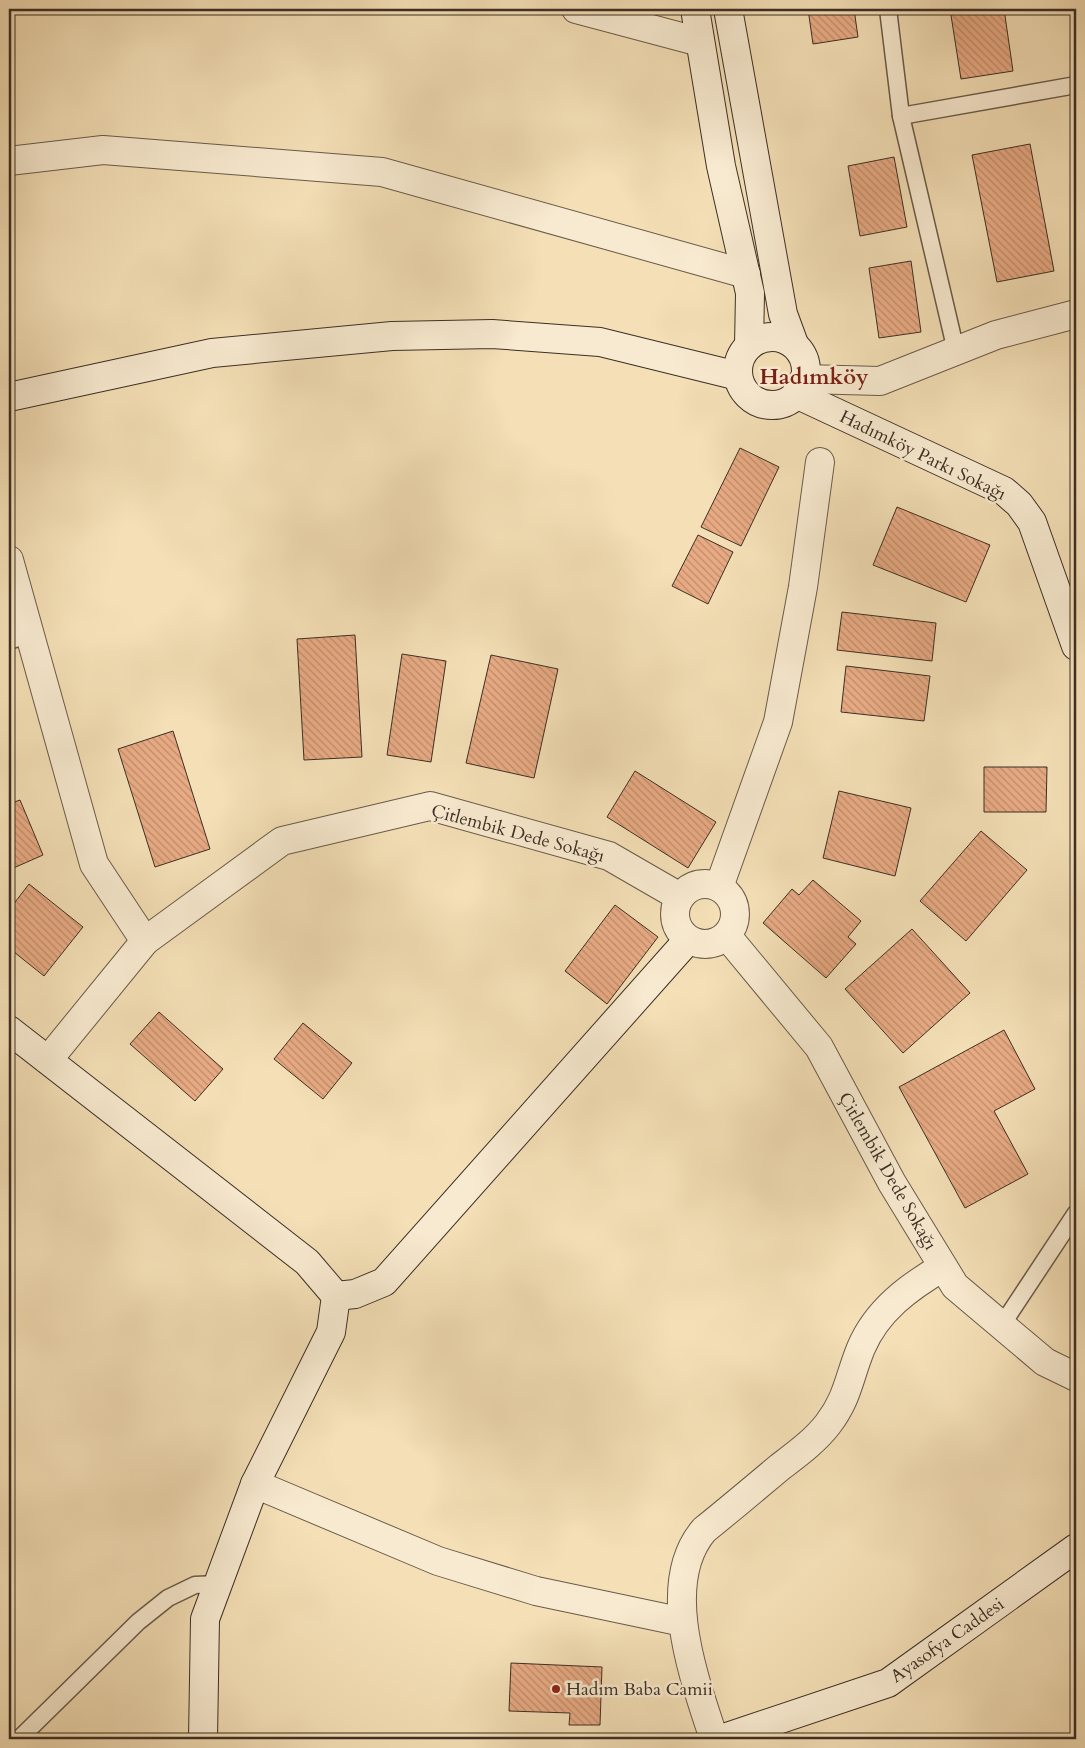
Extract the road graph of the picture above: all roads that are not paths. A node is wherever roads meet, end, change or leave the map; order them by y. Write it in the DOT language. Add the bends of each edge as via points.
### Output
graph roads {
  1 [pos="576,9"];
  2 [pos="695,9"];
  3 [pos="728,9"];
  4 [pos="888,9"];
  5 [pos="700,42"];
  6 [pos="1076,85"];
  7 [pos="901,116"];
  8 [pos="9,161"];
  9 [pos="746,274"];
  10 [pos="1076,314"];
  11 [pos="794,344"];
  12 [pos="749,346"];
  13 [pos="956,351"];
  14 [pos="738,376"];
  15 [pos="800,386"];
  16 [pos="9,397"];
  17 [pos="820,462"];
  18 [pos="9,560"];
  19 [pos="20,637"];
  20 [pos="1076,646"];
  21 [pos="720,887"];
  22 [pos="680,896"];
  23 [pos="727,936"];
  24 [pos="688,940"];
  25 [pos="145,941"];
  26 [pos="9,1030"];
  27 [pos="48,1060"];
  28 [pos="1076,1213"];
  29 [pos="943,1267"];
  30 [pos="336,1296"];
  31 [pos="1002,1325"];
  32 [pos="1076,1377"];
  33 [pos="256,1484"];
  34 [pos="1076,1548"];
  35 [pos="218,1584"];
  36 [pos="683,1622"];
  37 [pos="19,1739"];
  38 [pos="204,1739"];
  39 [pos="714,1739"];
  40 [pos="721,1739"];
  1 -- 5 [label="street"];
  2 -- 5 [label="street"];
  3 -- 11 [label="street" via="782,304"];
  4 -- 7 [label="lane"];
  5 -- 9 [label="street" via="721,166"];
  6 -- 7 [label="lane"];
  7 -- 13 [label="lane"];
  8 -- 9 [label="street" via="103,150 382,172"];
  9 -- 12 [label="street" via="750,293"];
  10 -- 13 [label="street" via="996,335"];
  11 -- 12 [label="street" via="766,337"];
  11 -- 15 [label="street" via="805,363"];
  12 -- 14 [label="street" via="738,365"];
  13 -- 15 [label="street" via="880,381"];
  14 -- 15 [label="street" via="748,394 762,403 788,401"];
  14 -- 16 [label="street" via="600,342 492,334 392,336 212,353"];
  15 -- 20 [label="street, Hadımköy Parkı Sokağı" via="913,450 1004,491 1014,500 1032,522"];
  17 -- 21 [label="street" via="778,722"];
  18 -- 19 [label="street"];
  19 -- 25 [label="street" via="94,864"];
  21 -- 22 [label="street" via="705,883 691,887"];
  21 -- 23 [label="street" via="731,896 736,909 735,924"];
  22 -- 24 [label="street" via="675,920 679,931"];
  22 -- 25 [label="street, Çitlembik Dede Sokağı" via="609,856 430,806 282,841"];
  23 -- 24 [label="street" via="715,944 701,945"];
  23 -- 29 [label="street, Çitlembik Dede Sokağı" via="819,1047 892,1183"];
  24 -- 30 [label="street" via="384,1282 355,1294"];
  25 -- 27 [label="street, Çitlembik Dede Sokağı"];
  26 -- 27 [label="street"];
  27 -- 30 [label="street" via="307,1262"];
  28 -- 31 [label="lane"];
  29 -- 31 [label="street, Çitlembik Dede Sokağı" via="955,1286"];
  29 -- 36 [label="street" via="912,1286 888,1306 874,1324 861,1347 842,1404 826,1426 704,1530 694,1543 686,1568"];
  30 -- 33 [label="street" via="331,1332"];
  31 -- 32 [label="street, Çitlembik Dede Sokağı" via="1045,1362"];
  33 -- 35 [label="street"];
  33 -- 36 [label="street" via="438,1561 536,1591"];
  34 -- 40 [label="street, Ayasofya Caddesi" via="888,1684"];
  35 -- 37 [label="lane" via="195,1585 168,1598"];
  35 -- 38 [label="street" via="205,1619"];
  36 -- 39 [label="street" via="687,1648"];
}
